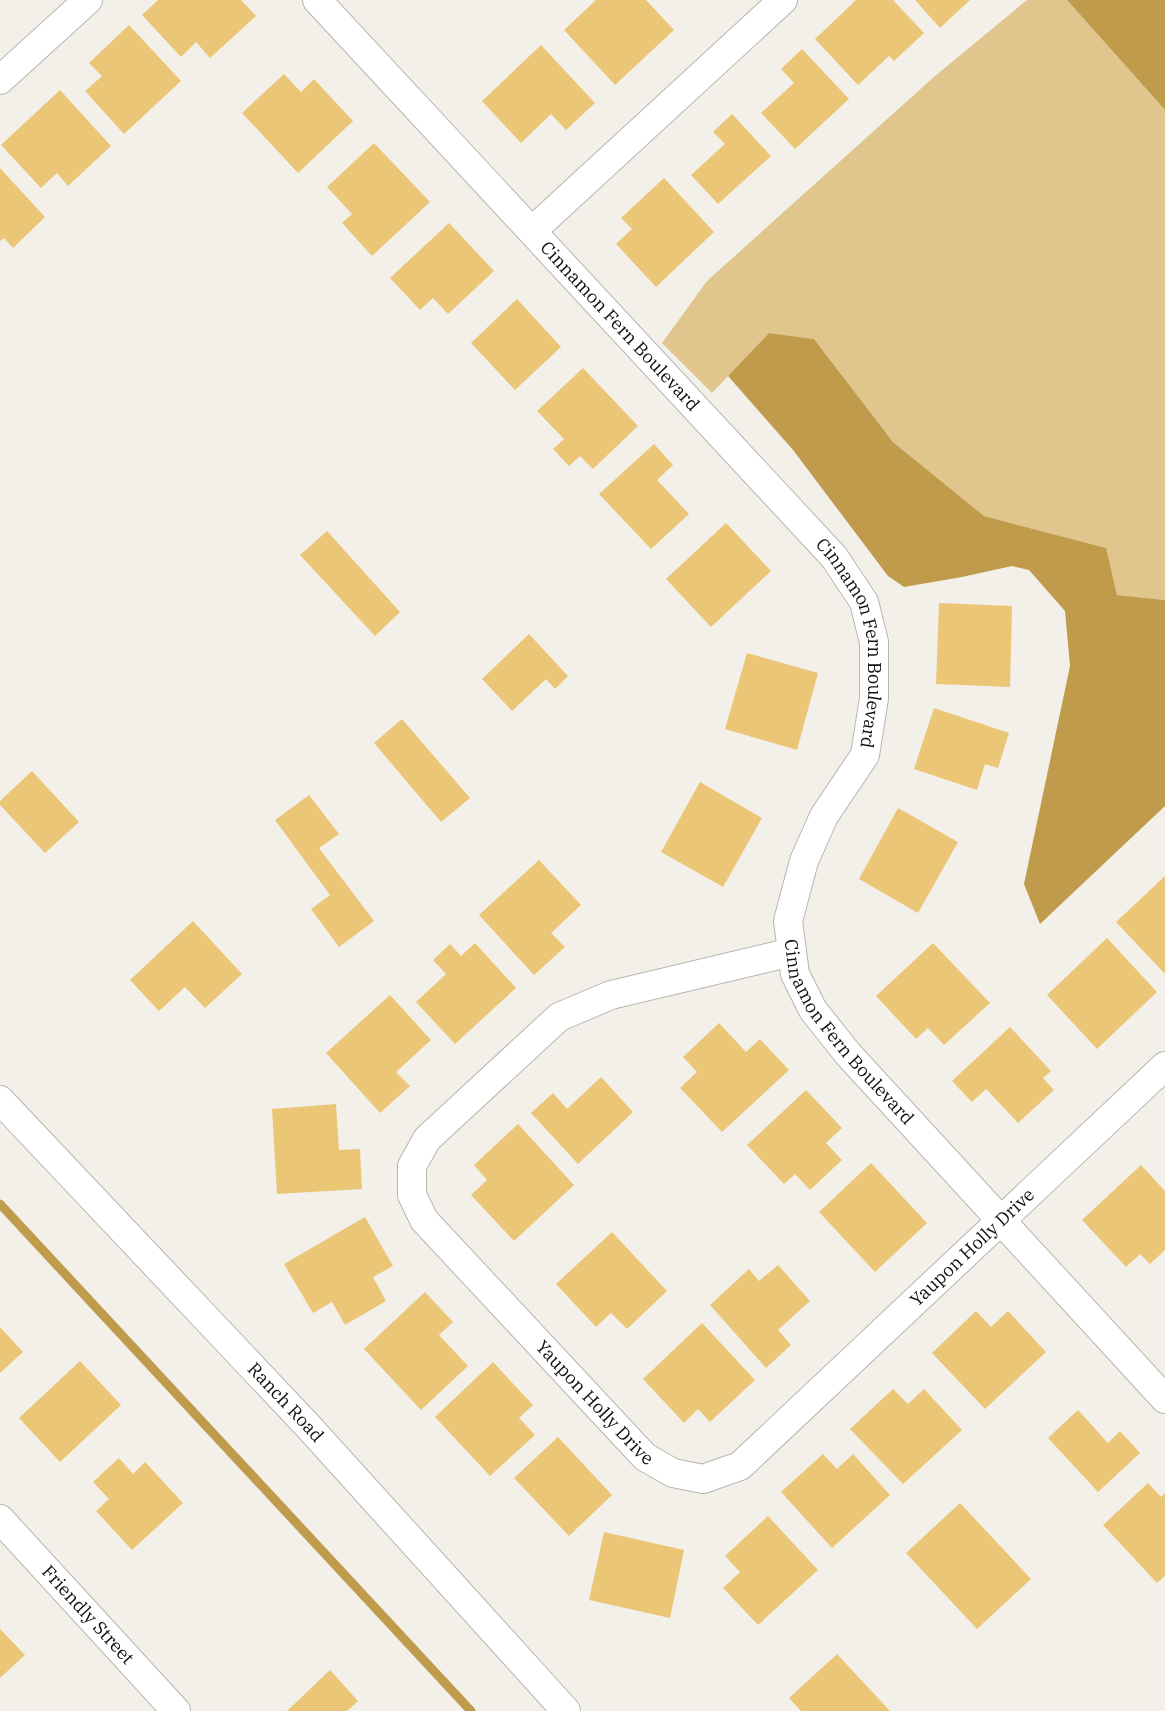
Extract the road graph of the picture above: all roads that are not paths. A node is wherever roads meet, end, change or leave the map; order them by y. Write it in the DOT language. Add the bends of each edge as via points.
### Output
graph roads {
  1 [pos="88,0"];
  2 [pos="318,0"];
  3 [pos="783,0"];
  4 [pos="0,80"];
  5 [pos="532,231"];
  6 [pos="792,952"];
  7 [pos="1165,1066"];
  8 [pos="0,1100"];
  9 [pos="1001,1220"];
  10 [pos="1165,1399"];
  11 [pos="0,1520"];
  12 [pos="176,1711"];
  13 [pos="566,1711"];
  1 -- 4 [label="street"];
  2 -- 5 [label="street, Cinnamon Fern Boulevard"];
  3 -- 5 [label="street, Cinnamon Fern Boulevard"];
  5 -- 6 [label="street, Cinnamon Fern Boulevard" via="834,557 864,602 874,642 874,698 865,755 824,816 804,861 788,921"];
  6 -- 9 [label="street, Cinnamon Fern Boulevard" via="795,974 813,1010 848,1054"];
  6 -- 9 [label="street, Yaupon Holly Drive" via="611,995 559,1017 427,1139 412,1166 412,1195 424,1220 645,1457 673,1473 703,1479 740,1466"];
  7 -- 9 [label="street, Yaupon Holly Drive"];
  8 -- 13 [label="street, Ranch Road" via="307,1425"];
  9 -- 10 [label="street, Cinnamon Fern Boulevard"];
  11 -- 12 [label="street, Friendly Street"];
}
